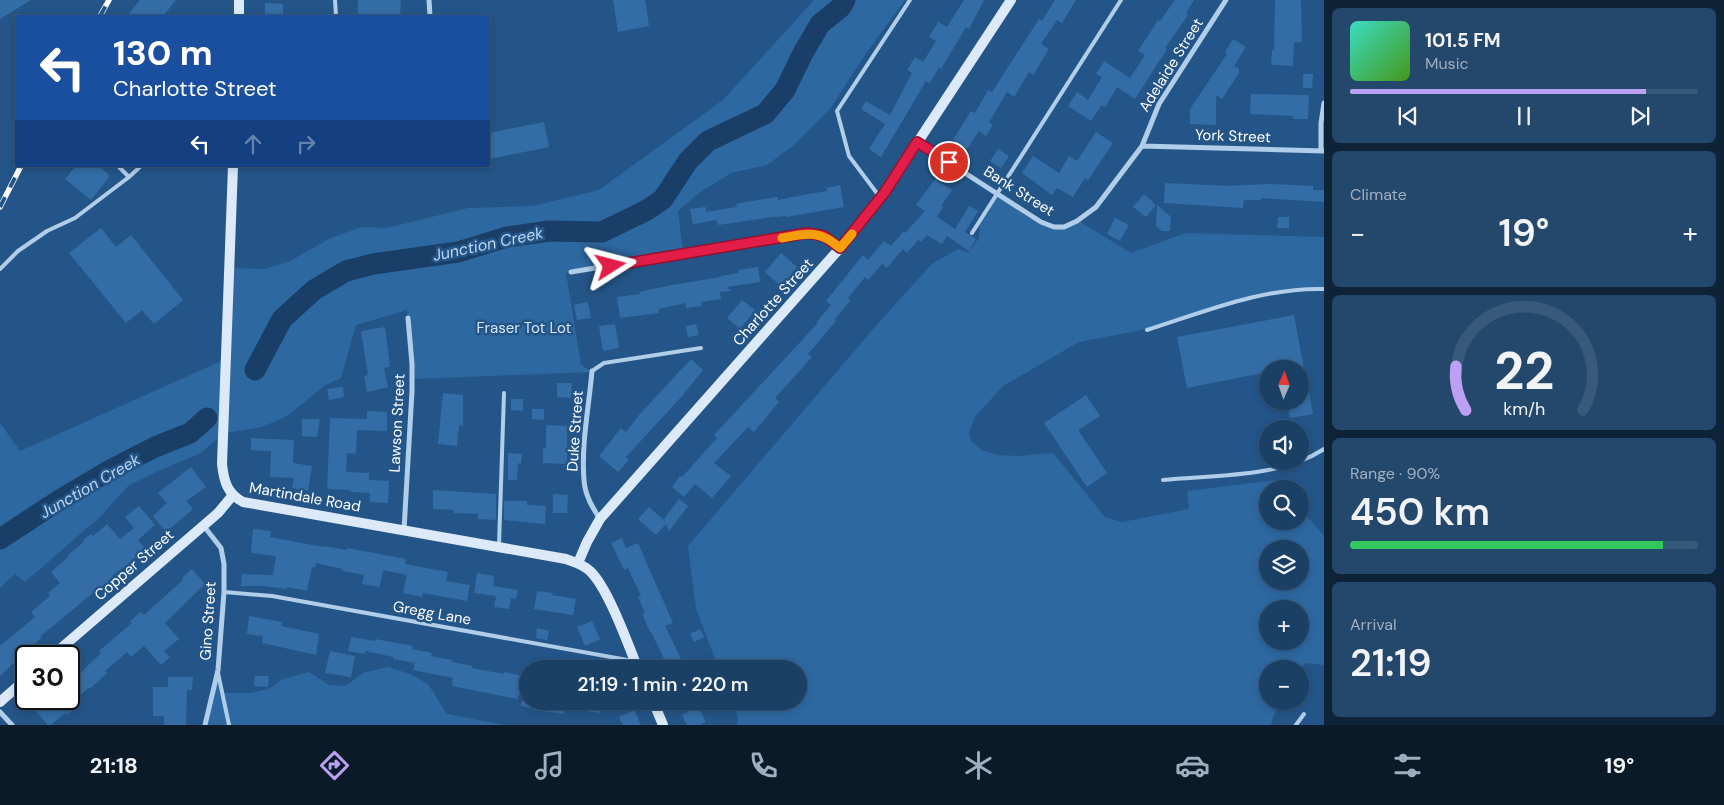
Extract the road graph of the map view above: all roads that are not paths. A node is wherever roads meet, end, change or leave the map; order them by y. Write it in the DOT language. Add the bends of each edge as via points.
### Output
graph roads {
  1 [pos="239,0"];
  2 [pos="335,0"];
  3 [pos="428,0"];
  4 [pos="910,0"];
  5 [pos="1011,0"];
  6 [pos="1121,0"];
  7 [pos="1226,0"];
  8 [pos="239,15"];
  9 [pos="336,15"];
  10 [pos="430,15"];
  11 [pos="1324,103"];
  12 [pos="917,142"];
  13 [pos="1142,146"];
  14 [pos="1322,151"];
  15 [pos="119,167"];
  16 [pos="140,167"];
  17 [pos="233,167"];
  18 [pos="129,177"];
  19 [pos="997,192"];
  20 [pos="881,198"];
  21 [pos="1058,227"];
  22 [pos="972,233"];
  23 [pos="840,248"];
  24 [pos="0,269"];
  25 [pos="571,272"];
  26 [pos="1324,289"];
  27 [pos="408,318"];
  28 [pos="1147,330"];
  29 [pos="701,348"];
  30 [pos="592,371"];
  31 [pos="504,393"];
  32 [pos="1324,449"];
  33 [pos="1163,480"];
  34 [pos="233,494"];
  35 [pos="600,519"];
  36 [pos="203,525"];
  37 [pos="404,530"];
  38 [pos="499,547"];
  39 [pos="578,563"];
  40 [pos="224,592"];
  41 [pos="65,645"];
  42 [pos="611,660"];
  43 [pos="635,660"];
  44 [pos="218,670"];
  45 [pos="15,689"];
  46 [pos="0,702"];
  47 [pos="657,710"];
  48 [pos="0,712"];
  49 [pos="1304,714"];
  50 [pos="12,725"];
  51 [pos="205,725"];
  52 [pos="229,725"];
  53 [pos="663,725"];
  54 [pos="1296,725"];
  1 -- 8 [label="street"];
  2 -- 9 [label="lane"];
  3 -- 10 [label="street"];
  4 -- 20 [label="lane" via="837,110 849,156"];
  5 -- 12 [label="street, Charlotte Street"];
  6 -- 19 [label="lane"];
  7 -- 13 [label="street, Adelaide Street" via="1159,104"];
  11 -- 14 [label="street"];
  12 -- 19 [label="street, Bank Street"];
  12 -- 20 [label="street, Charlotte Street"];
  13 -- 14 [label="street, York Street"];
  13 -- 21 [label="street, Adelaide Street" via="1096,207 1077,221"];
  15 -- 18 [label="lane"];
  16 -- 18 [label="lane"];
  17 -- 34 [label="street, Martindale Road" via="222,464 226,486"];
  18 -- 24 [label="lane" via="75,218 47,231 18,251"];
  19 -- 21 [label="street, Bank Street" via="1041,222"];
  19 -- 22 [label="lane"];
  20 -- 23 [label="street, Charlotte Street"];
  23 -- 25 [label="street" via="824,236 807,233"];
  23 -- 35 [label="street, Charlotte Street"];
  26 -- 28 [label="lane" via="1304,288 1265,294"];
  27 -- 37 [label="street, Lawson Street" via="412,392"];
  29 -- 30 [label="lane" via="604,363"];
  30 -- 35 [label="street, Duke Street" via="584,481 591,505"];
  31 -- 38 [label="lane"];
  32 -- 33 [label="lane" via="1284,467"];
  34 -- 36 [label="street, Copper Street"];
  34 -- 37 [label="street, Martindale Road" via="244,502"];
  35 -- 39 [label="street, Charlotte Street"];
  36 -- 40 [label="street, Gino Street" via="224,556"];
  36 -- 41 [label="street, Copper Street"];
  37 -- 38 [label="street, Martindale Road"];
  38 -- 39 [label="street, Martindale Road"];
  39 -- 43 [label="street, Martindale Road" via="598,580"];
  40 -- 42 [label="lane, Gregg Lane" via="272,596"];
  40 -- 44 [label="street, Gino Street"];
  44 -- 51 [label="street, Gino Street"];
  44 -- 52 [label="lane"];
  45 -- 46 [label="street"];
  47 -- 53 [label="street"];
  48 -- 50 [label="street"];
  49 -- 54 [label="lane"];
}
